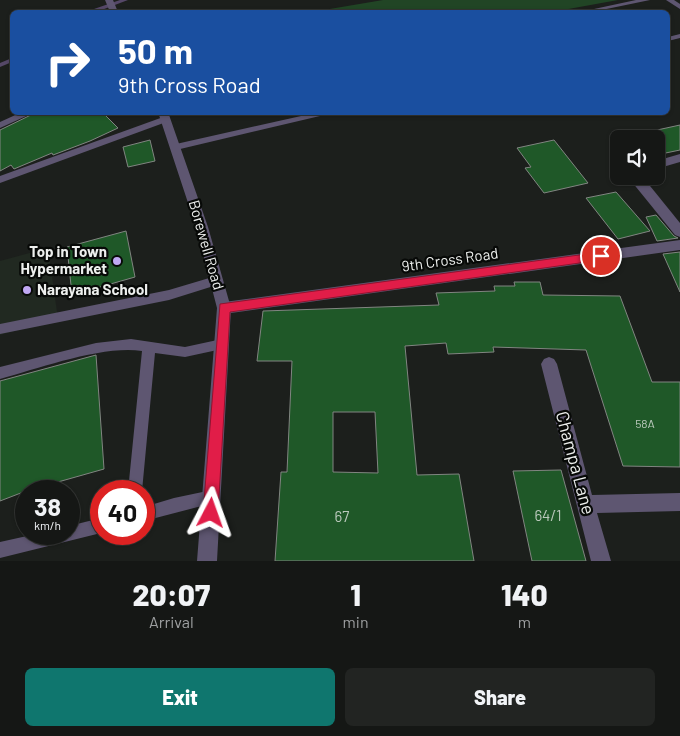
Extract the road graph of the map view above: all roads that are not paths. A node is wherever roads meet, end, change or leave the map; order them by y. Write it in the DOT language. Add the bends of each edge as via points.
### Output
graph roads {
  1 [pos="647,0"];
  2 [pos="669,0"];
  3 [pos="680,7"];
  4 [pos="594,10"];
  5 [pos="24,115"];
  6 [pos="320,115"];
  7 [pos="165,116"];
  8 [pos="0,126"];
  9 [pos="176,147"];
  10 [pos="680,158"];
  11 [pos="665,162"];
  12 [pos="0,180"];
  13 [pos="641,185"];
  14 [pos="680,232"];
  15 [pos="680,245"];
  16 [pos="216,281"];
  17 [pos="224,308"];
  18 [pos="0,329"];
  19 [pos="222,344"];
  20 [pos="149,347"];
  21 [pos="549,364"];
  22 [pos="0,373"];
  23 [pos="136,480"];
  24 [pos="212,497"];
  25 [pos="680,502"];
  26 [pos="586,504"];
  27 [pos="155,511"];
  28 [pos="21,545"];
  29 [pos="0,550"];
  30 [pos="208,561"];
  31 [pos="601,561"];
  1 -- 4 [label="lane"];
  2 -- 3 [label="lane"];
  5 -- 8 [label="lane"];
  6 -- 9 [label="lane"];
  7 -- 9 [label="street, Borewell Road"];
  7 -- 12 [label="lane"];
  9 -- 16 [label="street, Borewell Road"];
  10 -- 11 [label="street"];
  13 -- 14 [label="street"];
  15 -- 17 [label="street, 9th Cross Road"];
  16 -- 17 [label="street, Borewell Road"];
  16 -- 18 [label="lane"];
  17 -- 19 [label="street, Borewell Road"];
  19 -- 20 [label="lane" via="184,352"];
  19 -- 24 [label="street, Borewell Road"];
  20 -- 22 [label="lane" via="131,344 96,348"];
  20 -- 23 [label="lane"];
  21 -- 26 [label="street, Champa Lane"];
  24 -- 27 [label="lane"];
  24 -- 30 [label="street, Borewell Road"];
  25 -- 26 [label="street"];
  26 -- 31 [label="street, Champa Lane"];
  28 -- 29 [label="lane"];
}
